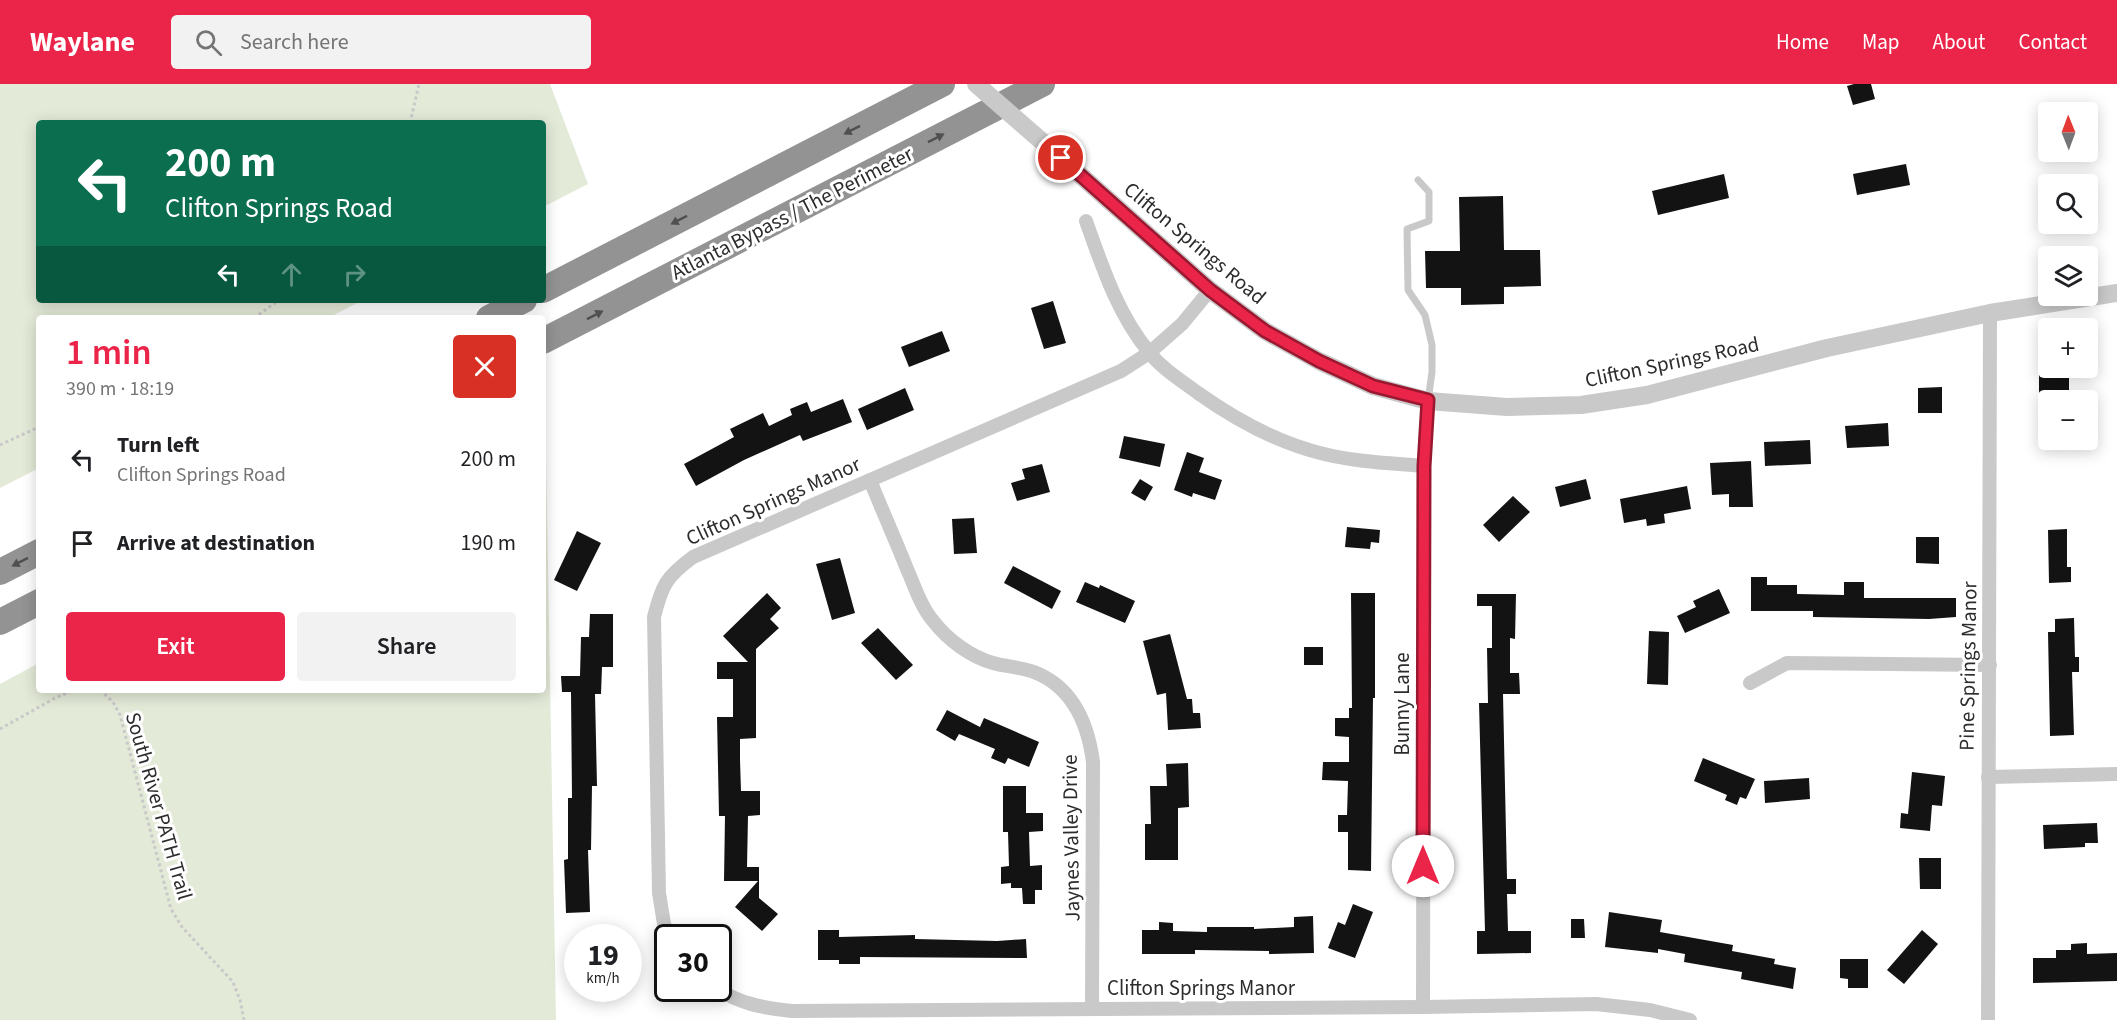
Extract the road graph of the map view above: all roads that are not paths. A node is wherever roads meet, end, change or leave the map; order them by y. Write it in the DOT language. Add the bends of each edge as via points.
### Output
graph roads {
  1 [pos="942,84"];
  2 [pos="976,84"];
  3 [pos="1042,84"];
  4 [pos="1418,180"];
  5 [pos="1086,221"];
  6 [pos="546,288"];
  7 [pos="1210,290"];
  8 [pos="2117,293"];
  9 [pos="518,303"];
  10 [pos="1990,314"];
  11 [pos="495,315"];
  12 [pos="546,339"];
  13 [pos="1149,353"];
  14 [pos="1428,400"];
  15 [pos="1424,466"];
  16 [pos="870,480"];
  17 [pos="36,554"];
  18 [pos="0,572"];
  19 [pos="36,604"];
  20 [pos="0,622"];
  21 [pos="1990,665"];
  22 [pos="1750,683"];
  23 [pos="2117,774"];
  24 [pos="1988,777"];
  25 [pos="664,924"];
  26 [pos="732,998"];
  27 [pos="1423,1007"];
  28 [pos="1092,1009"];
  29 [pos="1690,1020"];
  30 [pos="1988,1020"];
  1 -- 6 [label="highway, one-way"];
  2 -- 7 [label="street, Clifton Springs Road, bridge"];
  12 -- 3 [label="highway, Atlanta Bypass / The Perimeter, one-way"];
  4 -- 14 [label="lane" via="1429,192 1429,221 1407,229 1408,290 1425,315 1432,345"];
  5 -- 13 [label="street" via="1122,310"];
  7 -- 13 [label="street, Clifton Springs Manor" via="1182,324"];
  7 -- 14 [label="street, Clifton Springs Road" via="1265,331 1319,361 1373,386"];
  8 -- 10 [label="street, Clifton Springs Road"];
  9 -- 11 [label="highway"];
  10 -- 14 [label="street, Clifton Springs Road" via="1827,348 1647,395 1581,405 1507,407"];
  10 -- 21 [label="street, Pine Springs Manor"];
  13 -- 15 [label="street" via="1233,418 1286,442 1361,461"];
  13 -- 16 [label="street, Clifton Springs Manor" via="1121,370"];
  14 -- 15 [label="street, Bunny Lane"];
  15 -- 27 [label="street, Bunny Lane"];
  16 -- 25 [label="street, Clifton Springs Manor" via="693,557 673,572 660,594 654,617 659,893"];
  16 -- 28 [label="street, Jaynes Valley Drive" via="921,602 933,621 971,653 1046,679 1071,699 1083,720 1094,762"];
  17 -- 18 [label="highway, one-way"];
  19 -- 20 [label="highway"];
  21 -- 22 [label="street" via="1787,663"];
  21 -- 24 [label="street, Pine Springs Manor"];
  23 -- 24 [label="street"];
  24 -- 30 [label="street, Pine Springs Manor"];
  26 -- 28 [label="street, Clifton Springs Manor" via="792,1011"];
  27 -- 28 [label="street, Clifton Springs Manor"];
  27 -- 29 [label="street, Clifton Springs Manor" via="1596,1004 1650,1010"];
}
